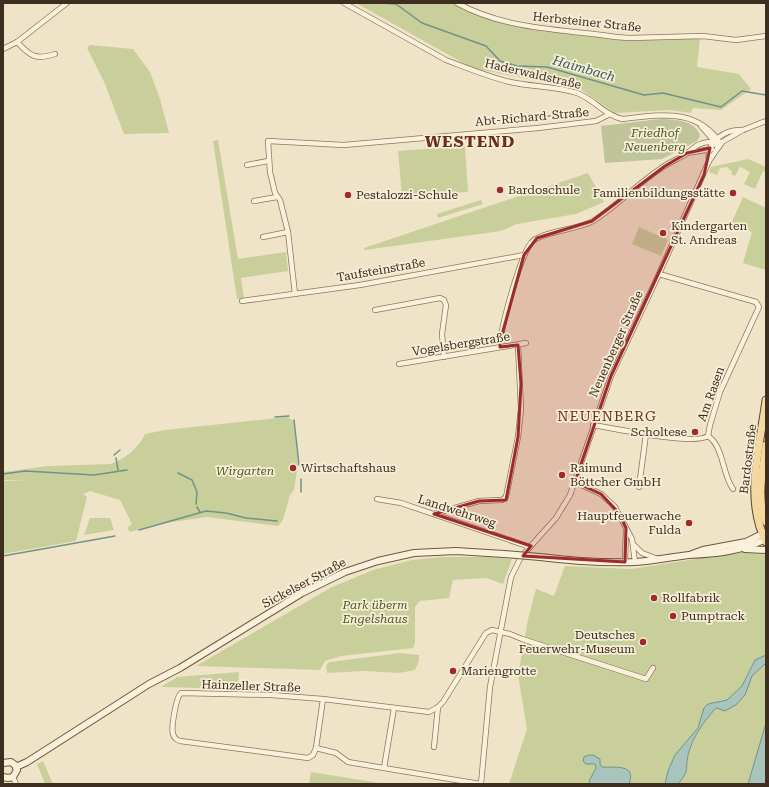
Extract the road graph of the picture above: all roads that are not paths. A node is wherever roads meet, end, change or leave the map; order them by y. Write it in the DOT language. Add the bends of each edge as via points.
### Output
graph roads {
  1 [pos="67,3"];
  2 [pos="344,3"];
  3 [pos="457,3"];
  4 [pos="766,36"];
  5 [pos="17,42"];
  6 [pos="3,49"];
  7 [pos="55,54"];
  8 [pos="608,115"];
  9 [pos="766,121"];
  10 [pos="743,130"];
  11 [pos="714,141"];
  12 [pos="719,147"];
  13 [pos="710,148"];
  14 [pos="687,153"];
  15 [pos="268,161"];
  16 [pos="709,162"];
  17 [pos="247,165"];
  18 [pos="277,197"];
  19 [pos="254,201"];
  20 [pos="288,232"];
  21 [pos="263,237"];
  22 [pos="524,255"];
  23 [pos="659,274"];
  24 [pos="295,294"];
  25 [pos="242,301"];
  26 [pos="376,310"];
  27 [pos="526,343"];
  28 [pos="518,345"];
  29 [pos="500,347"];
  30 [pos="444,357"];
  31 [pos="400,364"];
  32 [pos="766,400"];
  33 [pos="593,425"];
  34 [pos="646,434"];
  35 [pos="708,436"];
  36 [pos="766,445"];
  37 [pos="575,482"];
  38 [pos="639,487"];
  39 [pos="733,489"];
  40 [pos="377,499"];
  41 [pos="434,514"];
  42 [pos="766,522"];
  43 [pos="626,528"];
  44 [pos="765,537"];
  45 [pos="634,546"];
  46 [pos="530,547"];
  47 [pos="741,549"];
  48 [pos="766,550"];
  49 [pos="689,556"];
  50 [pos="659,560"];
  51 [pos="625,562"];
  52 [pos="635,562"];
  53 [pos="500,631"];
  54 [pos="653,668"];
  55 [pos="323,699"];
  56 [pos="438,707"];
  57 [pos="394,708"];
  58 [pos="434,747"];
  59 [pos="316,748"];
  60 [pos="3,763"];
  61 [pos="16,767"];
  62 [pos="384,768"];
  63 [pos="3,777"];
  64 [pos="13,777"];
  65 [pos="16,784"];
  66 [pos="481,784"];
  1 -- 5 [label="street"];
  2 -- 8 [label="street, Haderwaldstraße" via="446,60 509,82 577,93 592,101"];
  3 -- 4 [label="street, Herbsteiner Straße" via="481,15 512,24 623,38 703,36 736,40"];
  5 -- 6 [label="street"];
  5 -- 7 [label="street" via="41,59"];
  8 -- 11 [label="street, Abt-Richard-Straße" via="622,118 681,116 708,129"];
  8 -- 15 [label="street, Abt-Richard-Straße" via="596,121 538,128 344,144 268,141"];
  9 -- 10 [label="street"];
  10 -- 11 [label="street" via="734,131"];
  10 -- 12 [label="street"];
  11 -- 12 [label="street, Abt-Richard-Straße"];
  11 -- 13 [label="street, Neuenberger Straße"];
  11 -- 14 [label="street" via="696,145"];
  12 -- 13 [label="street"];
  12 -- 16 [label="street, Neuenberger Straße"];
  13 -- 14 [label="street"];
  13 -- 16 [label="street, Neuenberger Straße"];
  14 -- 22 [label="street" via="660,169 592,221 538,238 532,242"];
  15 -- 17 [label="street"];
  15 -- 18 [label="street"];
  16 -- 23 [label="street, Neuenberger Straße"];
  18 -- 19 [label="street"];
  18 -- 20 [label="street"];
  20 -- 21 [label="street"];
  20 -- 24 [label="street"];
  22 -- 24 [label="street, Taufsteinstraße" via="360,285"];
  22 -- 29 [label="street"];
  23 -- 33 [label="street, Neuenberger Straße" via="611,376"];
  23 -- 35 [label="street, Am Rasen" via="756,302 758,307 720,392"];
  24 -- 25 [label="street, Taufsteinstraße"];
  26 -- 30 [label="street" via="440,298 444,300"];
  27 -- 28 [label="street, Vogelsbergstraße"];
  28 -- 29 [label="street, Vogelsbergstraße"];
  28 -- 41 [label="street" via="521,409 506,497 502,500 479,501"];
  29 -- 30 [label="street, Vogelsbergstraße"];
  30 -- 31 [label="street, Vogelsbergstraße"];
  32 -- 44 [label="main road, Bardostraße" via="754,492 757,519"];
  33 -- 34 [label="street, Am Rasen"];
  33 -- 37 [label="street, Neuenberger Straße"];
  34 -- 35 [label="street, Am Rasen" via="697,439"];
  34 -- 38 [label="street"];
  35 -- 39 [label="street" via="716,442 728,483"];
  36 -- 42 [label="main road, Bardostraße" via="761,489 762,509"];
  37 -- 43 [label="street" via="608,500 619,513"];
  37 -- 46 [label="street, Neuenberger Straße" via="559,513"];
  40 -- 41 [label="street, Landwehrweg" via="401,503"];
  41 -- 46 [label="street, Landwehrweg"];
  43 -- 45 [label="street"];
  43 -- 51 [label="street"];
  44 -- 47 [label="main road, Sickelser Straße"];
  44 -- 49 [label="main road, Sickelser Straße" via="703,550"];
  45 -- 50 [label="street" via="642,553"];
  45 -- 52 [label="street"];
  46 -- 53 [label="street, Neuenberger Straße" via="511,577"];
  47 -- 48 [label="main road"];
  47 -- 49 [label="main road, Sickelser Straße" via="704,556"];
  49 -- 50 [label="main road, Sickelser Straße"];
  50 -- 52 [label="main road, Sickelser Straße"];
  51 -- 52 [label="main road, Sickelser Straße"];
  51 -- 61 [label="main road, Sickelser Straße, bridge" via="456,551 414,553 345,572 289,601 180,668 140,689 100,717"];
  53 -- 54 [label="street" via="646,679"];
  53 -- 56 [label="street" via="492,630 486,634"];
  53 -- 66 [label="street, Neuenberger Straße" via="488,700"];
  55 -- 57 [label="street, Hainzeller Straße"];
  55 -- 59 [label="street"];
  55 -- 59 [label="street, Hainzeller Straße" via="271,695 179,694 172,734 180,741 308,758 313,755"];
  56 -- 57 [label="street, Hainzeller Straße" via="429,712"];
  56 -- 58 [label="street"];
  57 -- 62 [label="street"];
  59 -- 62 [label="street" via="336,753 348,762"];
  60 -- 61 [label="main road" via="11,762"];
  61 -- 64 [label="main road"];
  62 -- 66 [label="street"];
  63 -- 64 [label="main road"];
  64 -- 65 [label="street"];
}
